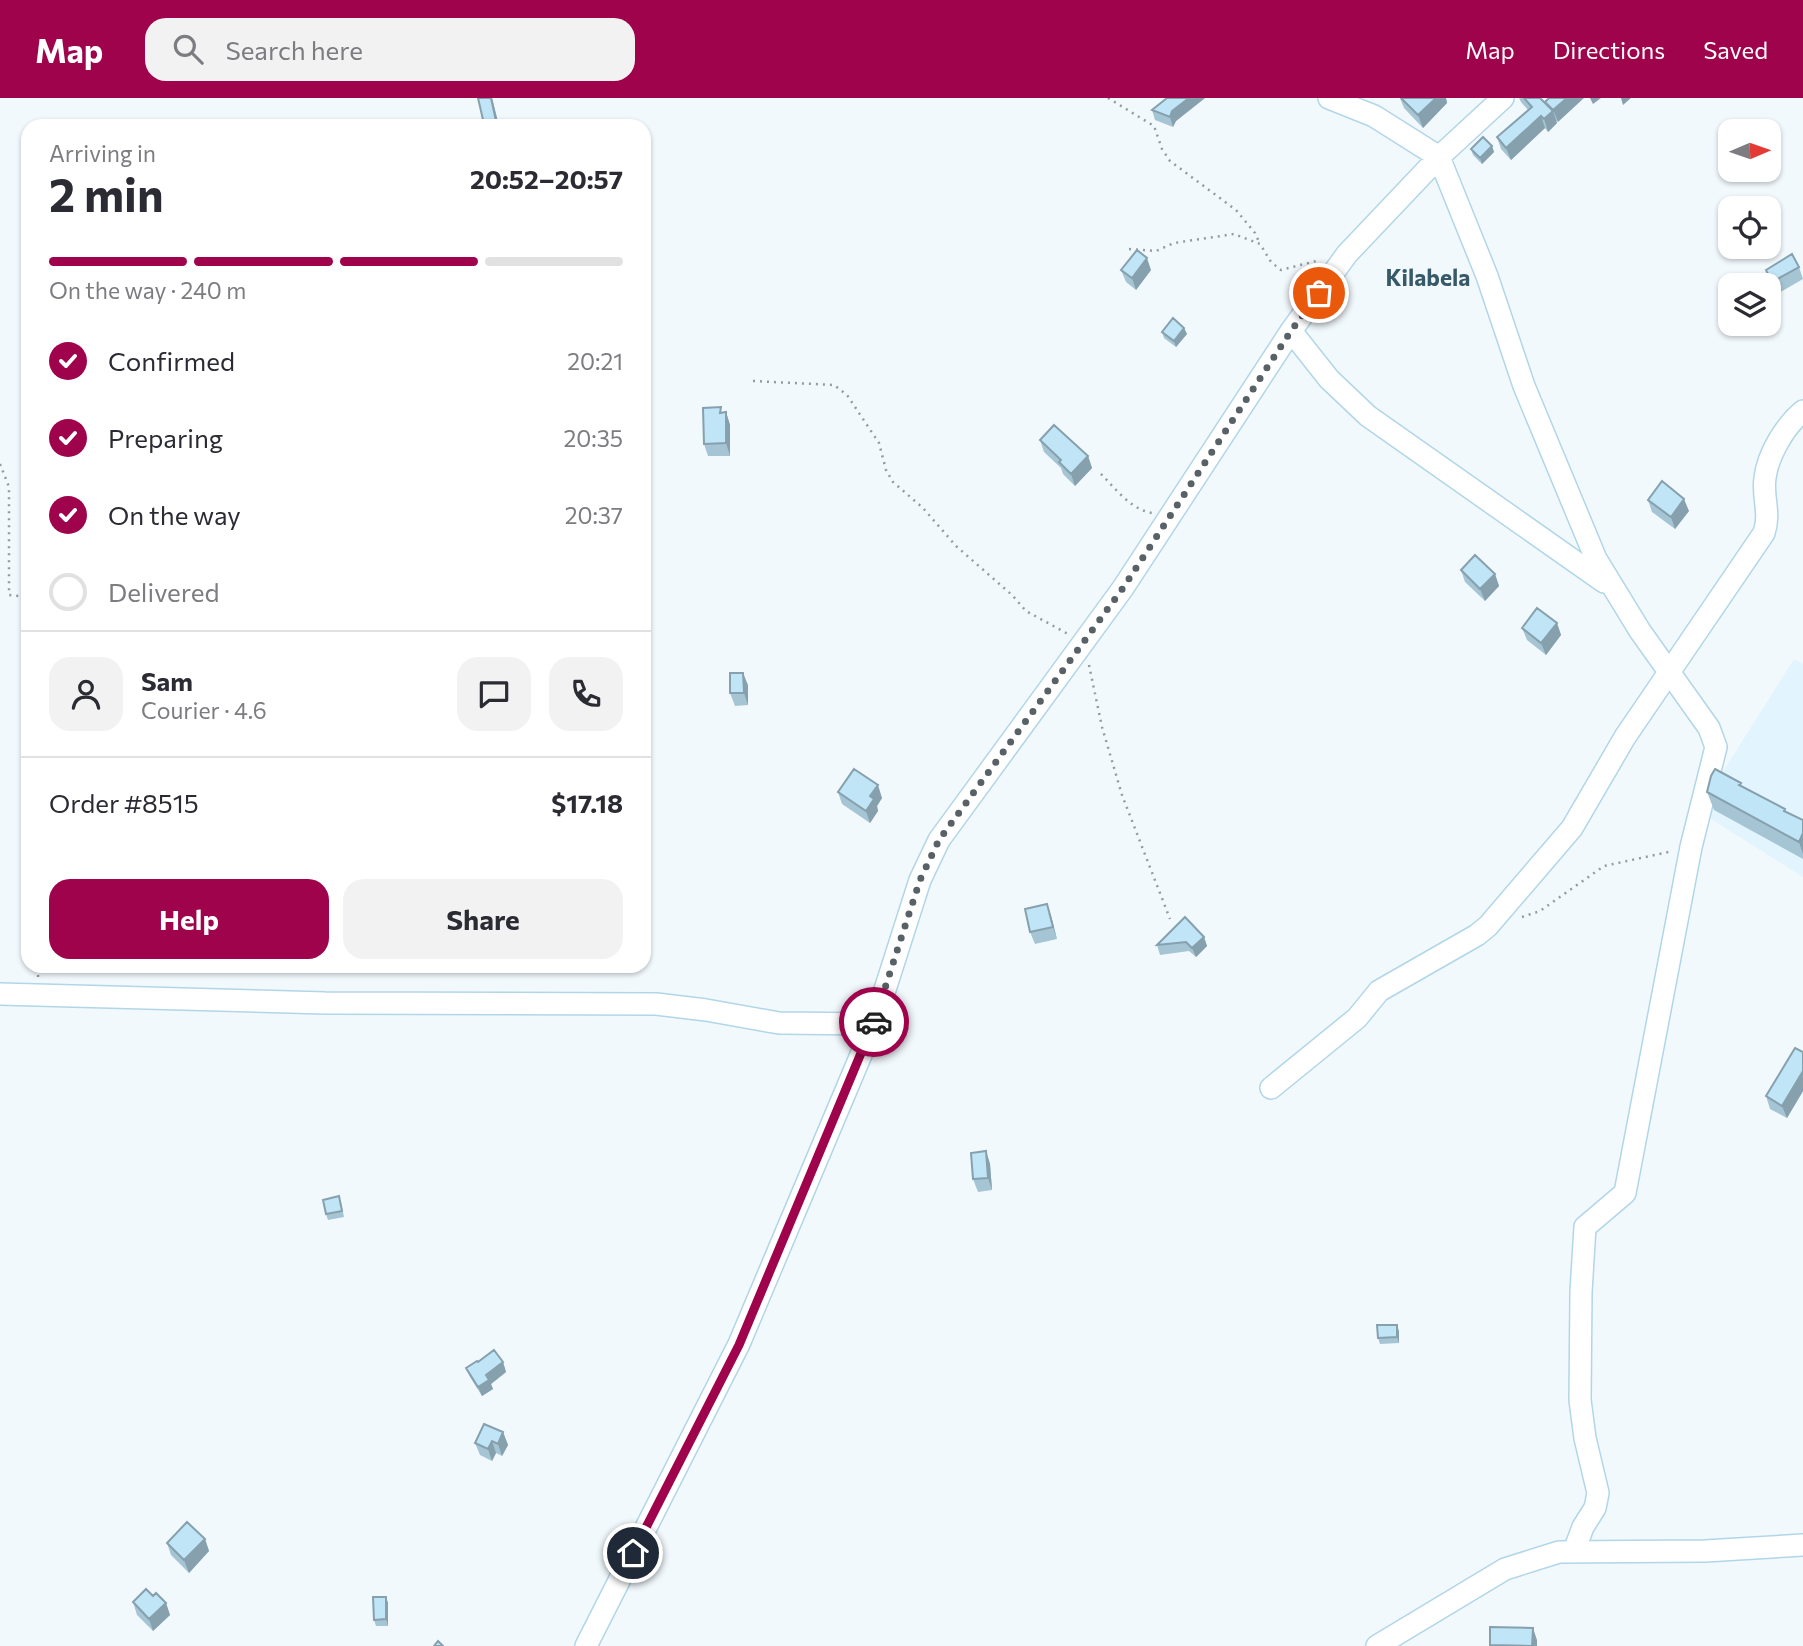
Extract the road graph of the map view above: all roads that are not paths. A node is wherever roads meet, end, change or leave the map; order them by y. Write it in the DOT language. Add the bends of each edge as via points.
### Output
graph roads {
  1 [pos="1329,98"];
  2 [pos="1503,98"];
  3 [pos="1439,157"];
  4 [pos="1291,331"];
  5 [pos="1803,411"];
  6 [pos="1614,589"];
  7 [pos="1668,672"];
  8 [pos="0,994"];
  9 [pos="874,1024"];
  10 [pos="1271,1088"];
  11 [pos="1803,1545"];
  12 [pos="1574,1551"];
  13 [pos="586,1646"];
  14 [pos="1377,1646"];
  1 -- 3 [label="street" via="1374,116"];
  2 -- 3 [label="street"];
  3 -- 4 [label="street" via="1347,254"];
  3 -- 6 [label="street" via="1568,495"];
  4 -- 6 [label="street" via="1329,379 1368,415"];
  4 -- 9 [label="street" via="1123,588 939,840 920,880"];
  5 -- 7 [label="street" via="1774,449 1765,478 1769,519 1765,533"];
  6 -- 7 [label="street"];
  7 -- 10 [label="street" via="1572,828 1489,926 1379,991 1357,1018"];
  7 -- 12 [label="street" via="1709,728 1716,747 1692,846 1625,1194 1585,1227 1580,1400 1598,1493"];
  8 -- 9 [label="street" via="325,1003 656,1004 779,1023"];
  9 -- 13 [label="street" via="739,1345"];
  11 -- 12 [label="street"];
  12 -- 14 [label="street" via="1505,1570"];
}
